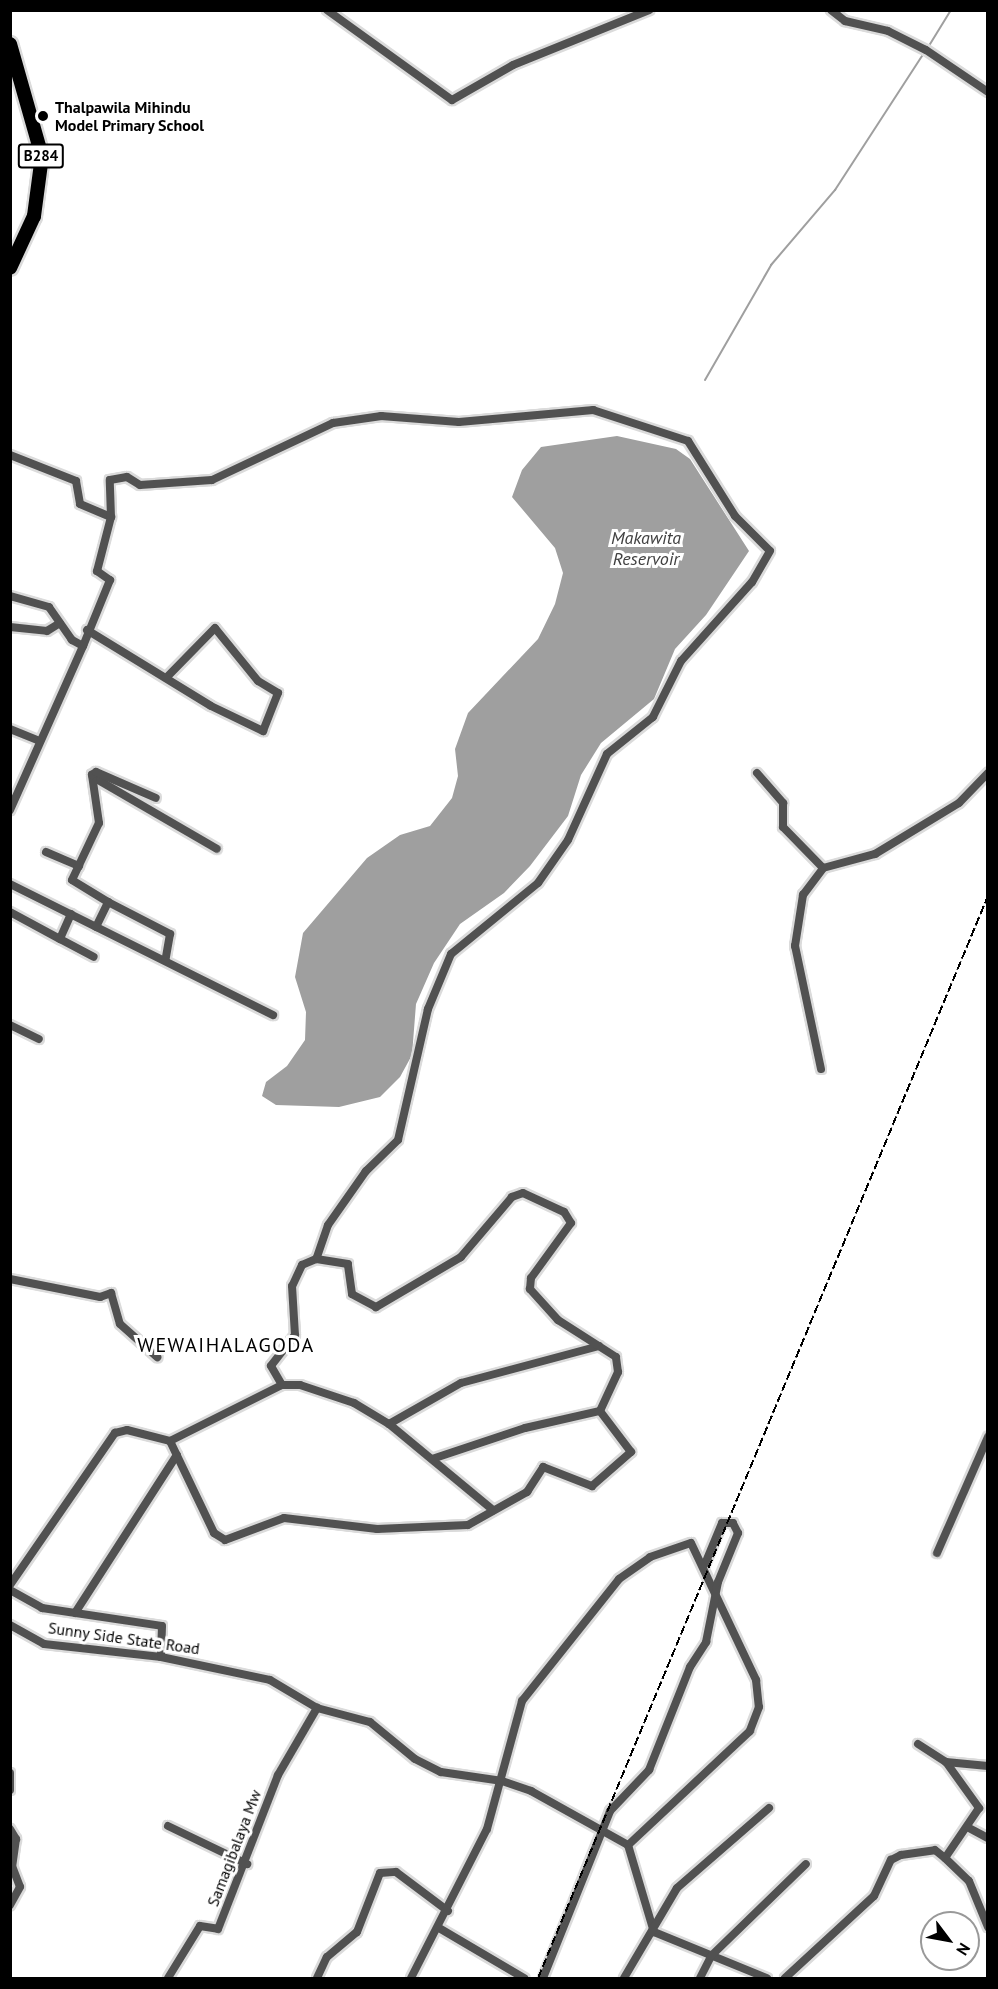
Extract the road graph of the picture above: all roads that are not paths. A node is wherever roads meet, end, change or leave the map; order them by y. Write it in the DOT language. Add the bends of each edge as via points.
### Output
graph roads {
  1 [pos="327,10"];
  2 [pos="649,10"];
  3 [pos="831,10"];
  4 [pos="10,44"];
  5 [pos="987,92"];
  6 [pos="10,268"];
  7 [pos="10,455"];
  8 [pos="111,517"];
  9 [pos="10,596"];
  10 [pos="60,623"];
  11 [pos="10,627"];
  12 [pos="87,630"];
  13 [pos="83,646"];
  14 [pos="166,678"];
  15 [pos="10,729"];
  16 [pos="39,741"];
  17 [pos="758,773"];
  18 [pos="987,773"];
  19 [pos="93,777"];
  20 [pos="156,798"];
  21 [pos="10,810"];
  22 [pos="217,849"];
  23 [pos="46,852"];
  24 [pos="79,866"];
  25 [pos="823,868"];
  26 [pos="10,884"];
  27 [pos="108,902"];
  28 [pos="10,912"];
  29 [pos="71,914"];
  30 [pos="96,927"];
  31 [pos="60,939"];
  32 [pos="94,957"];
  33 [pos="165,961"];
  34 [pos="273,1015"];
  35 [pos="10,1025"];
  36 [pos="39,1039"];
  37 [pos="821,1069"];
  38 [pos="316,1259"];
  39 [pos="10,1279"];
  40 [pos="599,1346"];
  41 [pos="158,1357"];
  42 [pos="282,1385"];
  43 [pos="600,1411"];
  44 [pos="389,1424"];
  45 [pos="987,1437"];
  46 [pos="170,1441"];
  47 [pos="177,1455"];
  48 [pos="432,1459"];
  49 [pos="493,1510"];
  50 [pos="937,1553"];
  51 [pos="705,1564"];
  52 [pos="10,1585"];
  53 [pos="716,1589"];
  54 [pos="10,1590"];
  55 [pos="75,1613"];
  56 [pos="10,1625"];
  57 [pos="161,1657"];
  58 [pos="316,1708"];
  59 [pos="918,1744"];
  60 [pos="946,1762"];
  61 [pos="987,1766"];
  62 [pos="10,1773"];
  63 [pos="502,1780"];
  64 [pos="10,1790"];
  65 [pos="769,1808"];
  66 [pos="168,1826"];
  67 [pos="969,1828"];
  68 [pos="10,1829"];
  69 [pos="603,1832"];
  70 [pos="987,1838"];
  71 [pos="628,1845"];
  72 [pos="945,1858"];
  73 [pos="247,1864"];
  74 [pos="806,1864"];
  75 [pos="10,1905"];
  76 [pos="447,1911"];
  77 [pos="987,1927"];
  78 [pos="438,1928"];
  79 [pos="654,1932"];
  80 [pos="711,1956"];
  81 [pos="168,1978"];
  82 [pos="317,1978"];
  83 [pos="411,1978"];
  84 [pos="524,1978"];
  85 [pos="543,1978"];
  86 [pos="624,1978"];
  87 [pos="700,1978"];
  88 [pos="767,1978"];
  89 [pos="785,1978"];
  1 -- 2 [label="street" via="452,100 513,65"];
  3 -- 5 [label="street" via="845,21 888,31 926,50"];
  4 -- 6 [label="main road, B284" via="42,156 34,216"];
  7 -- 8 [label="street" via="76,481 80,504"];
  8 -- 12 [label="street" via="97,571 110,580"];
  8 -- 38 [label="street" via="110,480 127,477 140,485 212,480 333,423 381,416 459,422 593,411 688,441 735,516 770,551 752,582 681,661 653,717 607,754 568,840 538,883 451,954 428,1009 398,1140 366,1171 328,1225"];
  9 -- 10 [label="street" via="49,607"];
  10 -- 11 [label="street" via="47,631"];
  10 -- 13 [label="street"];
  12 -- 13 [label="street"];
  12 -- 14 [label="street" via="211,706 263,731 278,693 258,681 214,628"];
  13 -- 16 [label="street"];
  15 -- 16 [label="street"];
  16 -- 21 [label="street"];
  17 -- 25 [label="street" via="783,804 783,827"];
  18 -- 25 [label="street" via="959,803 874,854"];
  19 -- 20 [label="street" via="96,772"];
  19 -- 22 [label="street"];
  19 -- 24 [label="street" via="99,823"];
  23 -- 24 [label="street"];
  24 -- 27 [label="street" via="74,886"];
  25 -- 37 [label="street" via="803,895 795,936"];
  26 -- 29 [label="street"];
  27 -- 30 [label="street"];
  27 -- 33 [label="street" via="170,934"];
  28 -- 31 [label="street"];
  29 -- 30 [label="street"];
  29 -- 31 [label="street"];
  30 -- 33 [label="street"];
  31 -- 32 [label="street"];
  33 -- 34 [label="street"];
  35 -- 36 [label="street"];
  38 -- 40 [label="street" via="348,1264 352,1294 376,1307 461,1257 512,1197 523,1193 564,1212 571,1223 531,1278 535,1299"];
  38 -- 42 [label="street" via="295,1275 295,1335 271,1366"];
  39 -- 41 [label="street" via="89,1295 111,1293 120,1323"];
  40 -- 43 [label="street" via="620,1365"];
  40 -- 44 [label="street" via="461,1383"];
  42 -- 44 [label="street" via="300,1385 354,1403"];
  42 -- 46 [label="street"];
  43 -- 48 [label="street" via="525,1428"];
  43 -- 49 [label="street" via="631,1452 627,1460 592,1486 543,1467 527,1492"];
  44 -- 48 [label="street"];
  45 -- 50 [label="street"];
  46 -- 47 [label="street"];
  46 -- 52 [label="street" via="127,1430 115,1433"];
  47 -- 49 [label="street" via="214,1533 225,1540 284,1518 419,1530 468,1525"];
  47 -- 55 [label="street"];
  48 -- 49 [label="street"];
  51 -- 53 [label="street"];
  51 -- 53 [label="street" via="722,1523 733,1523 738,1533"];
  51 -- 63 [label="street" via="691,1543 650,1557 619,1579 522,1701"];
  53 -- 69 [label="street" via="714,1623 690,1667 663,1743 642,1779 614,1804"];
  53 -- 71 [label="street" via="756,1680 759,1707 750,1731"];
  54 -- 55 [label="street" via="42,1608"];
  55 -- 57 [label="street" via="162,1626"];
  56 -- 57 [label="street, Sunny Side State Road" via="44,1644"];
  57 -- 58 [label="street, Sunny Side State Road" via="270,1680"];
  58 -- 63 [label="street, Sunny Side State Road" via="370,1722 415,1759 441,1772"];
  58 -- 73 [label="street, Samagibalaya Mw" via="278,1775"];
  59 -- 60 [label="street"];
  60 -- 61 [label="street"];
  60 -- 67 [label="street" via="979,1808"];
  62 -- 64 [label="street"];
  63 -- 69 [label="street, Sunny Side State Road"];
  63 -- 76 [label="street" via="487,1829"];
  65 -- 79 [label="street" via="677,1888 658,1916"];
  66 -- 73 [label="street"];
  67 -- 70 [label="street"];
  67 -- 72 [label="street"];
  68 -- 75 [label="street" via="16,1839 12,1866 20,1887"];
  69 -- 71 [label="street, Sunny Side State Road"];
  69 -- 85 [label="street"];
  71 -- 79 [label="street"];
  72 -- 77 [label="street" via="969,1881"];
  72 -- 89 [label="street" via="935,1850 891,1860 874,1896"];
  73 -- 81 [label="street, Samagibalaya Mw" via="218,1929 200,1926"];
  74 -- 80 [label="street"];
  76 -- 78 [label="street"];
  76 -- 82 [label="street" via="396,1872 380,1873 357,1932 327,1957"];
  78 -- 83 [label="street"];
  78 -- 84 [label="street"];
  79 -- 80 [label="street"];
  79 -- 86 [label="street"];
  80 -- 87 [label="street"];
  80 -- 88 [label="street"];
}
